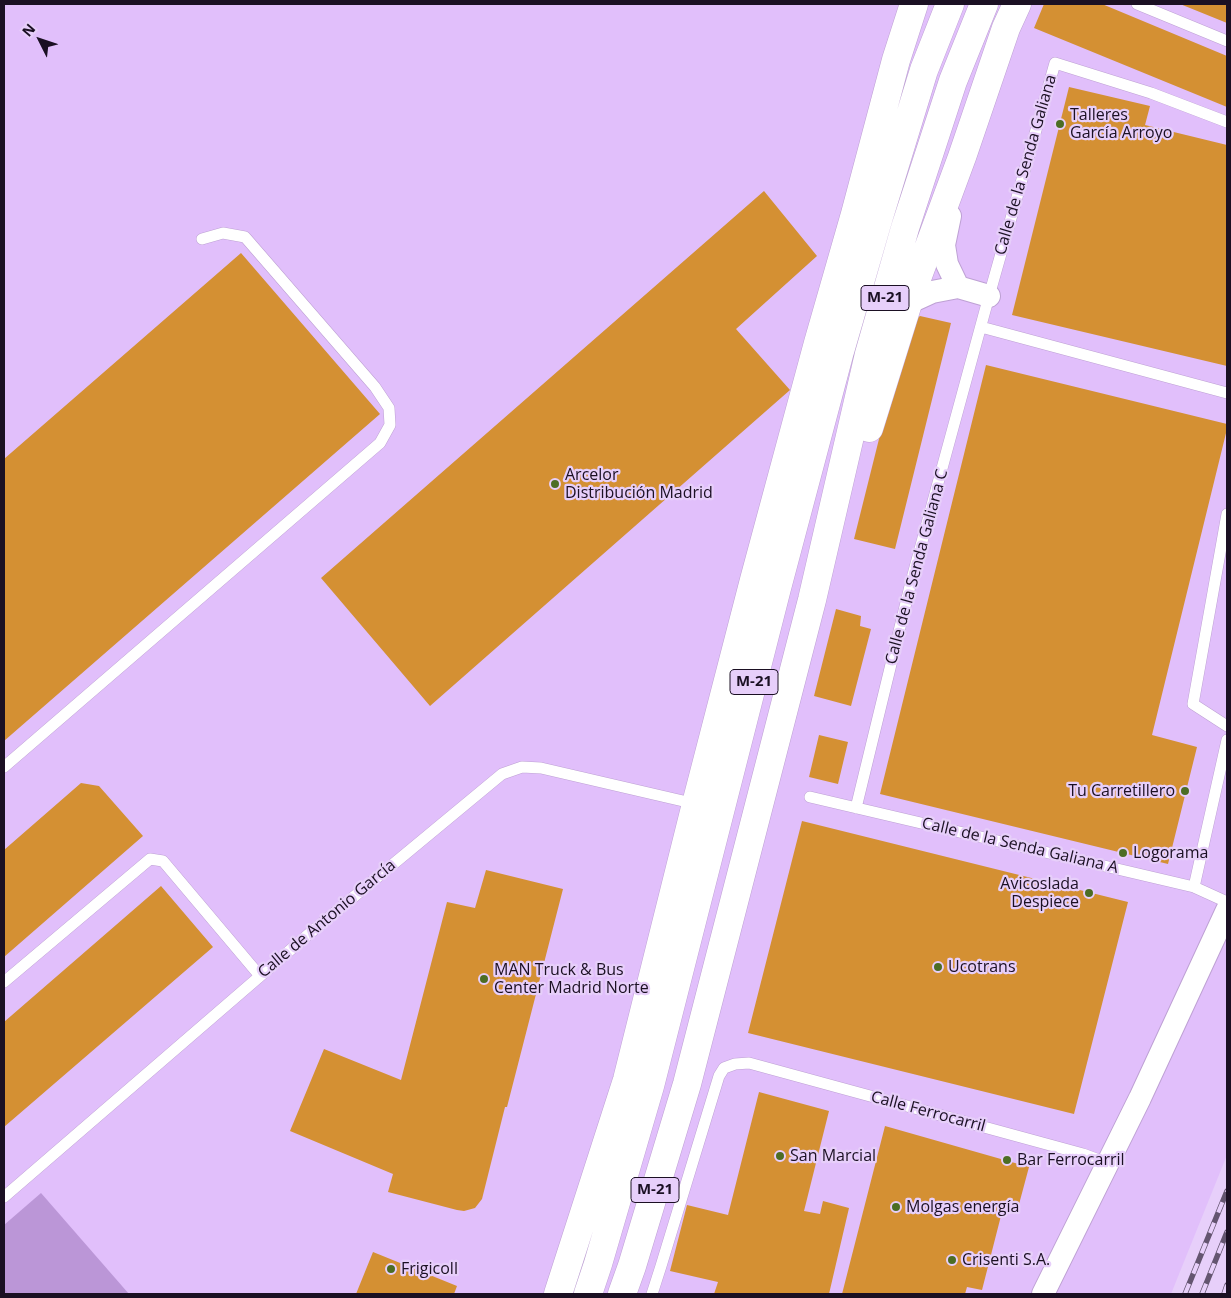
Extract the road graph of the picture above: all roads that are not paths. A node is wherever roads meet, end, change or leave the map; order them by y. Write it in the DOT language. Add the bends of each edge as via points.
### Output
graph roads {
  1 [pos="914,4"];
  2 [pos="950,4"];
  3 [pos="984,4"];
  4 [pos="1017,4"];
  5 [pos="1138,4"];
  6 [pos="1227,41"];
  7 [pos="1227,122"];
  8 [pos="962,156"];
  9 [pos="202,239"];
  10 [pos="958,287"];
  11 [pos="989,296"];
  12 [pos="908,303"];
  13 [pos="981,327"];
  14 [pos="1227,393"];
  15 [pos="1227,514"];
  16 [pos="812,600"];
  17 [pos="1227,726"];
  18 [pos="1227,740"];
  19 [pos="4,767"];
  20 [pos="810,798"];
  21 [pos="696,804"];
  22 [pos="856,808"];
  23 [pos="1194,887"];
  24 [pos="1227,902"];
  25 [pos="1227,910"];
  26 [pos="260,976"];
  27 [pos="4,982"];
  28 [pos="1108,1162"];
  29 [pos="4,1198"];
  30 [pos="558,1294"];
  31 [pos="588,1294"];
  32 [pos="622,1294"];
  33 [pos="652,1294"];
  34 [pos="1043,1294"];
  1 -- 21 [label="highway" via="818,343"];
  2 -- 31 [label="highway, M-21" via="924,70 840,351 650,1086"];
  3 -- 16 [label="highway, M-21" via="953,80 905,228 869,354"];
  4 -- 8 [label="highway"];
  5 -- 6 [label="lane"];
  7 -- 11 [label="lane, Calle de la Senda Galiana" via="1151,93 1055,63"];
  8 -- 10 [label="street" via="944,245 947,264"];
  8 -- 12 [label="highway"];
  9 -- 19 [label="lane" via="223,233 245,237 375,388 389,408 390,425 380,442"];
  10 -- 11 [label="street"];
  10 -- 12 [label="street" via="932,292"];
  11 -- 13 [label="lane, Calle de la Senda Galiana"];
  12 -- 16 [label="highway"];
  13 -- 14 [label="lane"];
  13 -- 22 [label="lane, Calle de la Senda Galiana C" via="911,582"];
  15 -- 17 [label="lane" via="1192,704"];
  16 -- 32 [label="highway, M-21" via="687,1084"];
  18 -- 23 [label="lane"];
  20 -- 22 [label="lane, Calle de la Senda Galiana A"];
  21 -- 26 [label="lane, Calle de Antonio García" via="541,768 522,767 502,774"];
  21 -- 30 [label="highway" via="627,1080"];
  22 -- 23 [label="lane, Calle de la Senda Galiana A"];
  23 -- 24 [label="lane, Calle de la Senda Galiana A"];
  25 -- 28 [label="street"];
  26 -- 27 [label="lane" via="163,861 150,859"];
  26 -- 29 [label="lane, Calle de Antonio García"];
  28 -- 33 [label="lane, Calle Ferrocarril" via="749,1063 735,1064 724,1068 719,1076"];
  28 -- 34 [label="street"];
}
